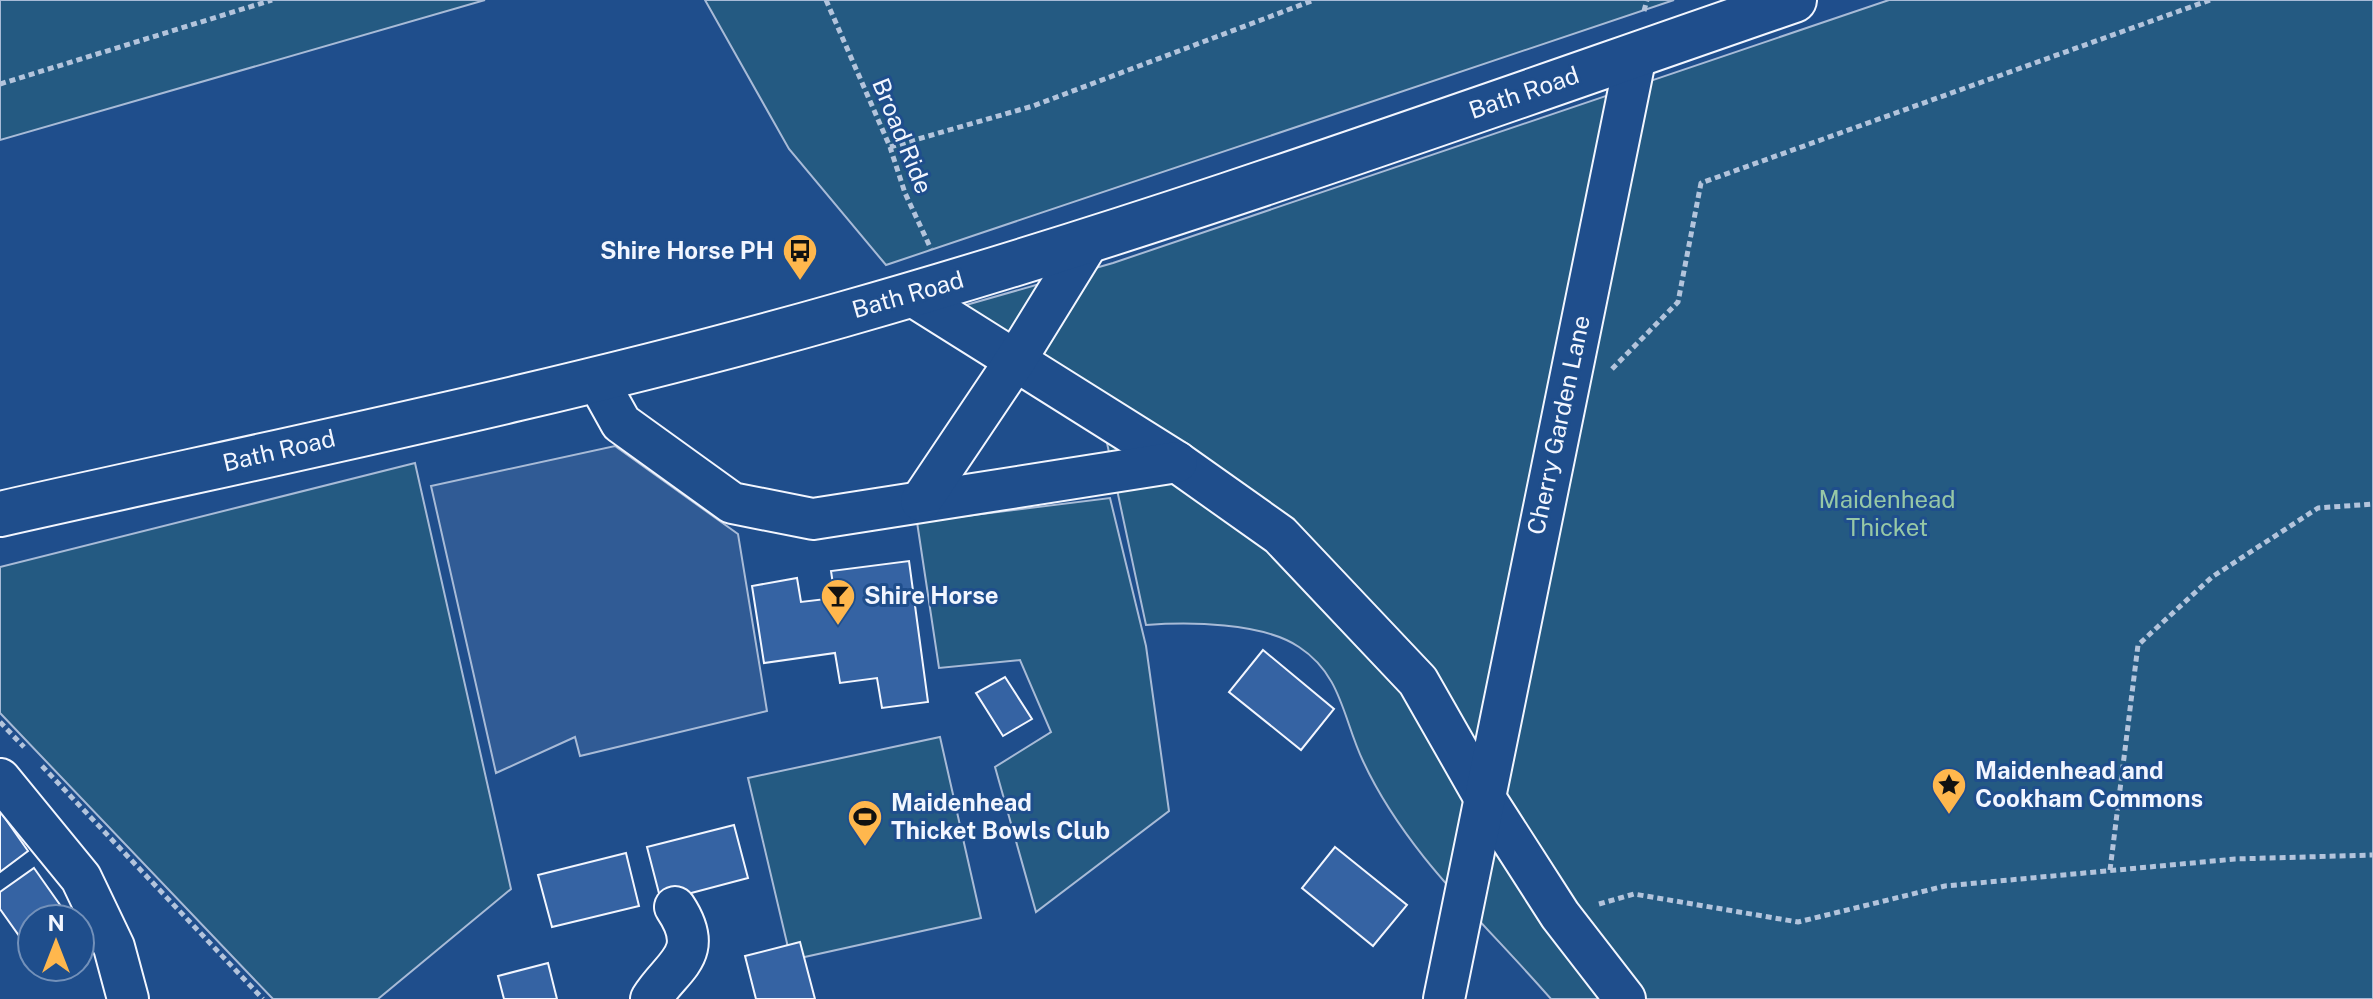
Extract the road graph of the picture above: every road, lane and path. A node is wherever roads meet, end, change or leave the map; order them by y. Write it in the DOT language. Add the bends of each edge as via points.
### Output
graph roads {
  1 [pos="272,0"];
  2 [pos="826,0"];
  3 [pos="1314,0"];
  4 [pos="1794,0"];
  5 [pos="2210,0"];
  6 [pos="1636,55"];
  7 [pos="0,84"];
  8 [pos="890,147"];
  9 [pos="1089,241"];
  10 [pos="930,289"];
  11 [pos="1015,361"];
  12 [pos="596,378"];
  13 [pos="1566,391"];
  14 [pos="1177,462"];
  15 [pos="921,501"];
  16 [pos="2373,504"];
  17 [pos="0,514"];
  18 [pos="0,722"];
  19 [pos="0,779"];
  20 [pos="1483,795"];
  21 [pos="2373,855"];
  22 [pos="2110,870"];
  23 [pos="675,907"];
  24 [pos="1560,915"];
  25 [pos="128,999"];
  26 [pos="263,999"];
  27 [pos="651,999"];
  28 [pos="1444,999"];
  29 [pos="1625,999"];
  1 -- 7 [label="path"];
  2 -- 8 [label="path, Broad Ride"];
  3 -- 8 [label="path" via="1033,106"];
  4 -- 6 [label="main road, Bath Road"];
  5 -- 13 [label="path" via="1701,183 1678,302 1592,389"];
  6 -- 9 [label="main road, Bath Road"];
  6 -- 13 [label="street, Cherry Garden Lane"];
  8 -- 10 [label="path, Broad Ride"];
  9 -- 10 [label="main road, Bath Road"];
  9 -- 11 [label="street"];
  10 -- 11 [label="street"];
  10 -- 12 [label="main road, Bath Road"];
  11 -- 14 [label="street"];
  11 -- 15 [label="street"];
  12 -- 15 [label="street" via="621,423 732,503 813,519"];
  12 -- 17 [label="main road, Bath Road"];
  13 -- 20 [label="street, Cherry Garden Lane"];
  14 -- 15 [label="street"];
  14 -- 20 [label="street" via="1280,535 1418,681"];
  16 -- 22 [label="path" via="2318,508 2212,577 2138,645"];
  18 -- 26 [label="path"];
  19 -- 25 [label="street" via="81,878 114,947"];
  20 -- 24 [label="street"];
  20 -- 28 [label="street, Cherry Garden Lane"];
  21 -- 22 [label="path"];
  22 -- 24 [label="path" via="1945,886 1798,922 1634,894"];
  23 -- 27 [label="street" via="684,920 685,957"];
  24 -- 29 [label="street"];
}
